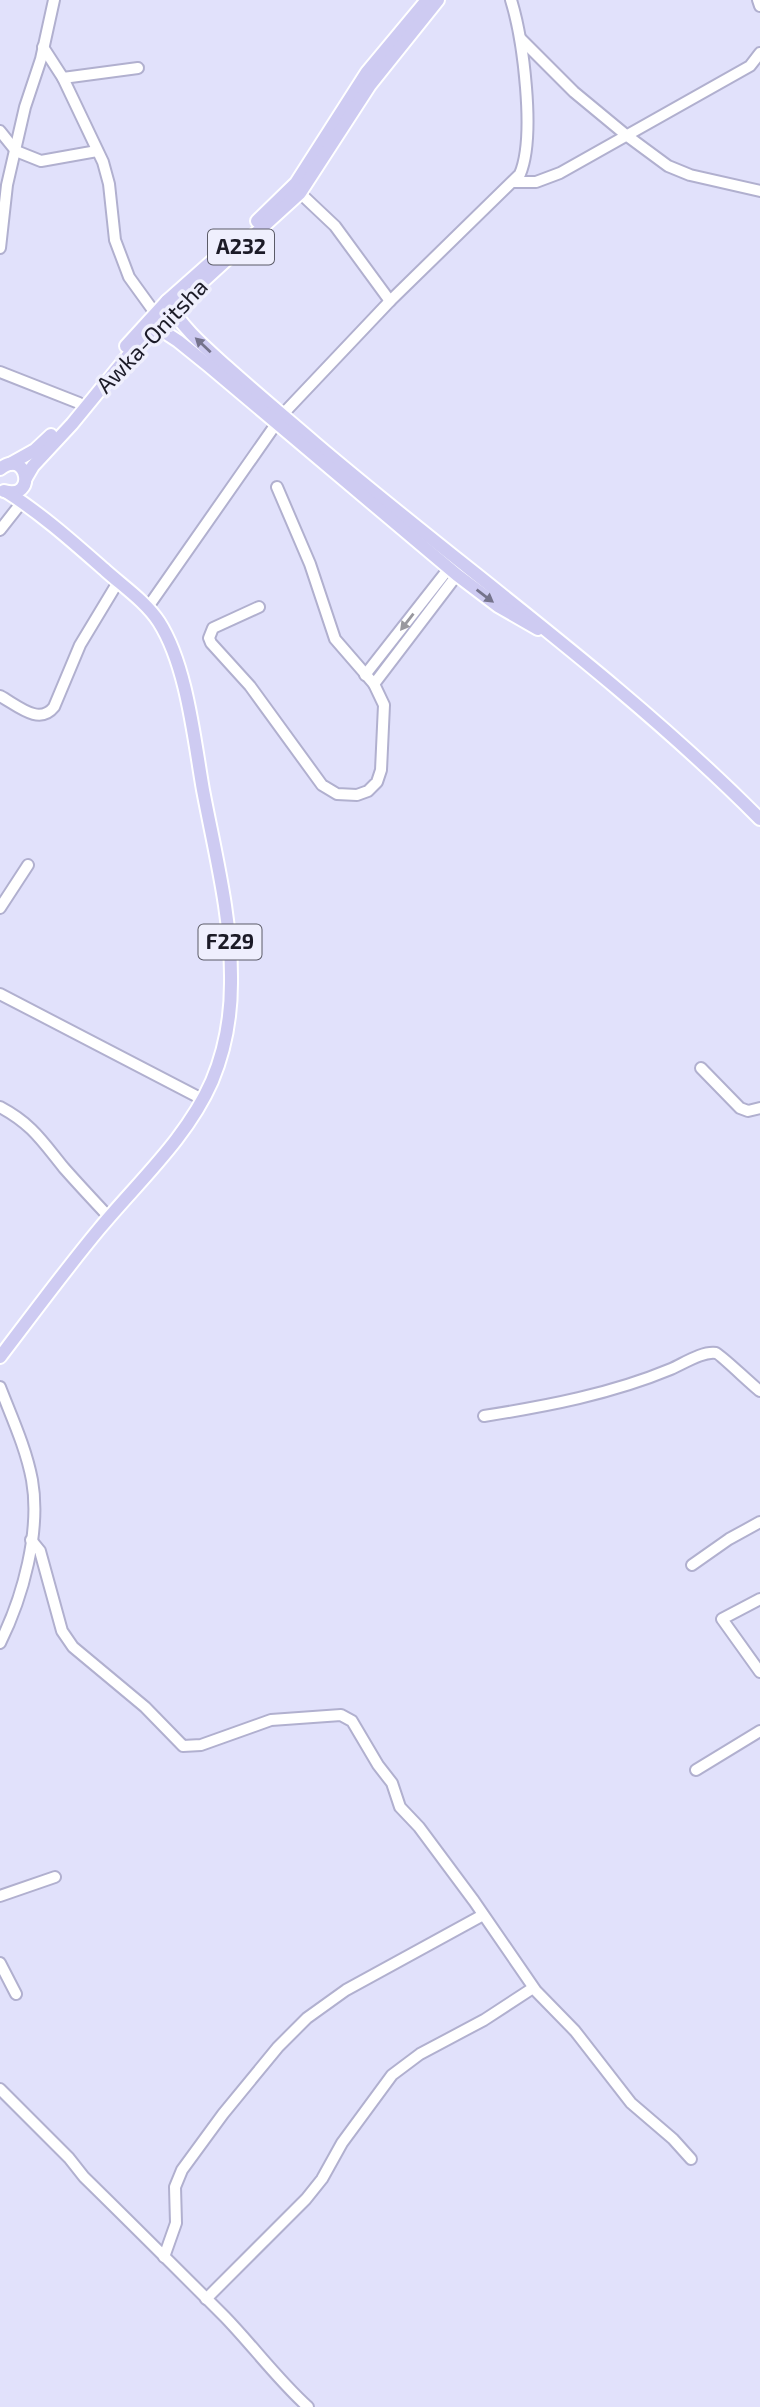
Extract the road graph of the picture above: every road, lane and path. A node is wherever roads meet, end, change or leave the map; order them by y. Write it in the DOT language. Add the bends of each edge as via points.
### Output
graph roads {
  1 [pos="54,0"];
  2 [pos="429,0"];
  3 [pos="511,0"];
  4 [pos="758,0"];
  5 [pos="760,6"];
  6 [pos="521,39"];
  7 [pos="43,47"];
  8 [pos="760,53"];
  9 [pos="138,68"];
  10 [pos="63,78"];
  11 [pos="0,131"];
  12 [pos="626,135"];
  13 [pos="16,151"];
  14 [pos="97,152"];
  15 [pos="513,182"];
  16 [pos="3,184"];
  17 [pos="760,191"];
  18 [pos="300,193"];
  19 [pos="0,248"];
  20 [pos="390,301"];
  21 [pos="170,305"];
  22 [pos="153,320"];
  23 [pos="0,372"];
  24 [pos="79,403"];
  25 [pos="279,419"];
  26 [pos="4,465"];
  27 [pos="26,480"];
  28 [pos="277,487"];
  29 [pos="4,490"];
  30 [pos="22,502"];
  31 [pos="40,514"];
  32 [pos="0,530"];
  33 [pos="453,572"];
  34 [pos="118,582"];
  35 [pos="148,607"];
  36 [pos="259,607"];
  37 [pos="557,639"];
  38 [pos="365,675"];
  39 [pos="374,684"];
  40 [pos="0,696"];
  41 [pos="760,819"];
  42 [pos="27,865"];
  43 [pos="0,908"];
  44 [pos="0,993"];
  45 [pos="701,1068"];
  46 [pos="202,1099"];
  47 [pos="0,1107"];
  48 [pos="760,1108"];
  49 [pos="109,1217"];
  50 [pos="0,1357"];
  51 [pos="0,1387"];
  52 [pos="760,1391"];
  53 [pos="484,1416"];
  54 [pos="760,1522"];
  55 [pos="31,1540"];
  56 [pos="692,1565"];
  57 [pos="760,1600"];
  58 [pos="0,1643"];
  59 [pos="760,1672"];
  60 [pos="760,1731"];
  61 [pos="696,1770"];
  62 [pos="55,1877"];
  63 [pos="0,1896"];
  64 [pos="483,1915"];
  65 [pos="0,1963"];
  66 [pos="533,1988"];
  67 [pos="16,1994"];
  68 [pos="0,2089"];
  69 [pos="691,2159"];
  70 [pos="164,2257"];
  71 [pos="206,2299"];
  72 [pos="308,2407"];
  1 -- 7 [label="street"];
  2 -- 18 [label="main road, Awka-Onitsha / A232"];
  2 -- 21 [label="main road, Awka-Onitsha / A232" via="367,72 296,183"];
  3 -- 6 [label="street"];
  4 -- 5 [label="street"];
  6 -- 12 [label="street"];
  6 -- 15 [label="street" via="527,144 524,163"];
  7 -- 10 [label="street"];
  7 -- 13 [label="street"];
  8 -- 12 [label="street" via="751,66"];
  9 -- 10 [label="street"];
  10 -- 14 [label="street"];
  11 -- 13 [label="street"];
  12 -- 15 [label="street" via="537,183"];
  12 -- 17 [label="street" via="668,166"];
  13 -- 14 [label="street" via="41,161"];
  13 -- 16 [label="street"];
  14 -- 22 [label="street" via="108,184 115,240"];
  15 -- 20 [label="street"];
  16 -- 19 [label="street"];
  18 -- 20 [label="street" via="335,226"];
  18 -- 21 [label="main road, Awka-Onitsha / A232"];
  20 -- 25 [label="street"];
  21 -- 22 [label="main road, Awka-Onitsha / A232"];
  25 -- 21 [label="main road, one-way" via="195,337"];
  22 -- 24 [label="main road, Awka-Onitsha / A232"];
  22 -- 25 [label="main road"];
  22 -- 27 [label="main road, Awka-Onitsha / A232"];
  23 -- 24 [label="street"];
  24 -- 26 [label="main road, Awka-Onitsha / A232" via="45,442"];
  25 -- 33 [label="main road"];
  25 -- 35 [label="street"];
  25 -- 37 [label="main road"];
  26 -- 27 [label="main road" via="21,468"];
  27 -- 29 [label="main road" via="16,492"];
  27 -- 31 [label="main road, F229"];
  28 -- 38 [label="street" via="335,639"];
  29 -- 30 [label="main road, F229"];
  30 -- 31 [label="main road, F229"];
  30 -- 32 [label="street"];
  31 -- 34 [label="main road, F229"];
  33 -- 37 [label="main road, one-way" via="498,606"];
  33 -- 38 [label="street, one-way"];
  33 -- 39 [label="street"];
  34 -- 35 [label="main road, F229"];
  34 -- 40 [label="street" via="80,645 48,714 32,714"];
  35 -- 46 [label="main road, F229" via="172,645 183,682 230,938 230,1013 225,1042"];
  36 -- 39 [label="street" via="213,628 211,643 250,686 322,785 337,794 357,795 377,782 384,705"];
  37 -- 41 [label="main road" via="666,730"];
  38 -- 39 [label="street"];
  42 -- 43 [label="street"];
  44 -- 46 [label="street"];
  45 -- 48 [label="street" via="740,1108"];
  46 -- 49 [label="main road, F229" via="162,1157"];
  47 -- 49 [label="street" via="41,1136"];
  49 -- 50 [label="main road, F229"];
  51 -- 55 [label="street" via="27,1457 32,1483"];
  52 -- 53 [label="street" via="712,1353 580,1398"];
  54 -- 56 [label="street"];
  55 -- 58 [label="street" via="18,1602"];
  55 -- 64 [label="street" via="40,1551 62,1631 73,1647 145,1707 183,1746 201,1745 271,1720 341,1715 352,1721 392,1783 400,1807"];
  57 -- 59 [label="street" via="722,1619"];
  60 -- 61 [label="street"];
  62 -- 63 [label="street"];
  64 -- 66 [label="street"];
  64 -- 70 [label="street" via="346,1990 307,2018 278,2047 182,2170 175,2187 176,2223"];
  65 -- 67 [label="street"];
  66 -- 69 [label="street" via="589,2047 631,2103"];
  66 -- 71 [label="street" via="392,2075 306,2199"];
  68 -- 70 [label="street"];
  70 -- 71 [label="street"];
  71 -- 72 [label="street"];
}
